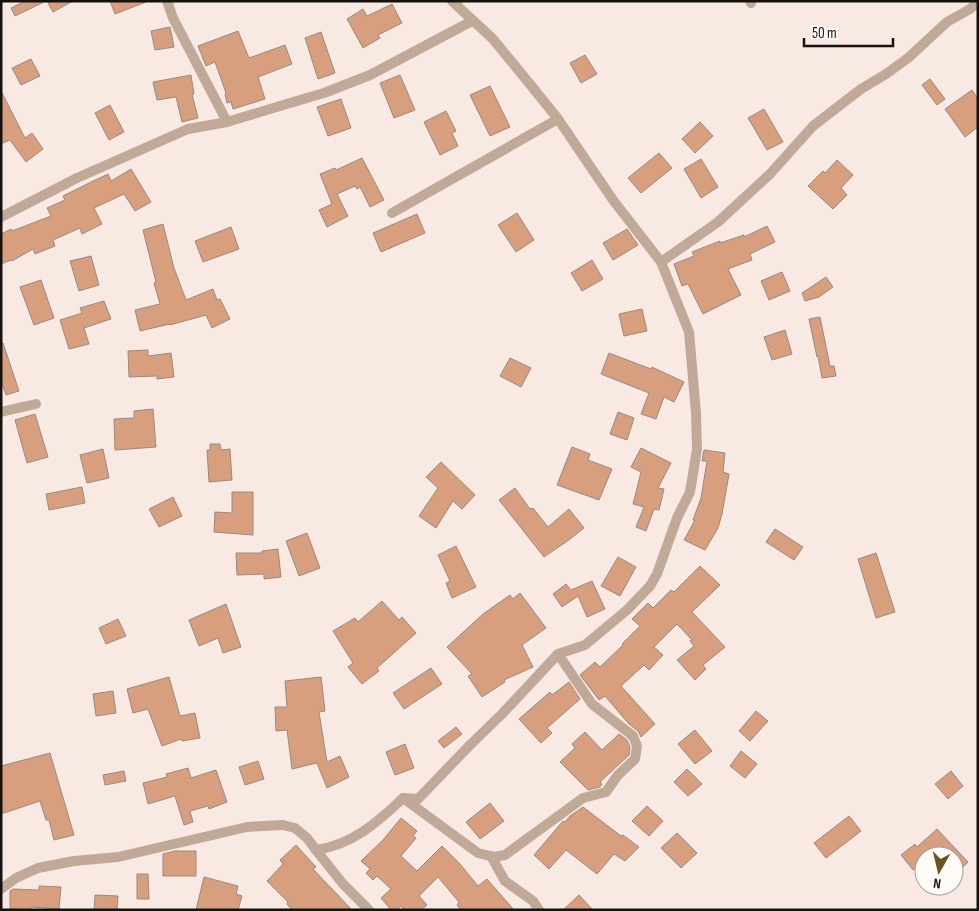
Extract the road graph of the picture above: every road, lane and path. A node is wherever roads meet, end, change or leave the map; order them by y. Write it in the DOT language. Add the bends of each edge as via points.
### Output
graph roads {
  1 [pos="167,1"];
  2 [pos="452,1"];
  3 [pos="978,2"];
  4 [pos="472,21"];
  5 [pos="558,119"];
  6 [pos="227,122"];
  7 [pos="392,213"];
  8 [pos="1,217"];
  9 [pos="661,262"];
  10 [pos="36,404"];
  11 [pos="1,412"];
  12 [pos="558,654"];
  13 [pos="403,798"];
  14 [pos="316,850"];
  15 [pos="491,856"];
  16 [pos="1,888"];
  17 [pos="369,910"];
  18 [pos="539,910"];
  1 -- 6 [label="street"];
  2 -- 4 [label="street"];
  3 -- 9 [label="street" via="947,22 908,58 813,126 770,174 718,222"];
  4 -- 5 [label="street" via="493,39"];
  4 -- 6 [label="street" via="370,75 324,93"];
  5 -- 7 [label="street"];
  5 -- 9 [label="street" via="613,200"];
  6 -- 8 [label="street" via="188,129 78,178"];
  9 -- 12 [label="street" via="689,332 697,449 690,492 650,586 628,610 585,645"];
  10 -- 11 [label="street"];
  12 -- 13 [label="street" via="418,799"];
  12 -- 15 [label="street" via="592,704 633,736 637,746 635,758 606,792 583,798 505,855"];
  13 -- 14 [label="street" via="353,838 335,848"];
  13 -- 15 [label="street" via="478,853"];
  14 -- 16 [label="street" via="295,828 282,825 247,827 118,858 38,868"];
  14 -- 17 [label="street"];
  15 -- 18 [label="street" via="505,881 533,901"];
}
